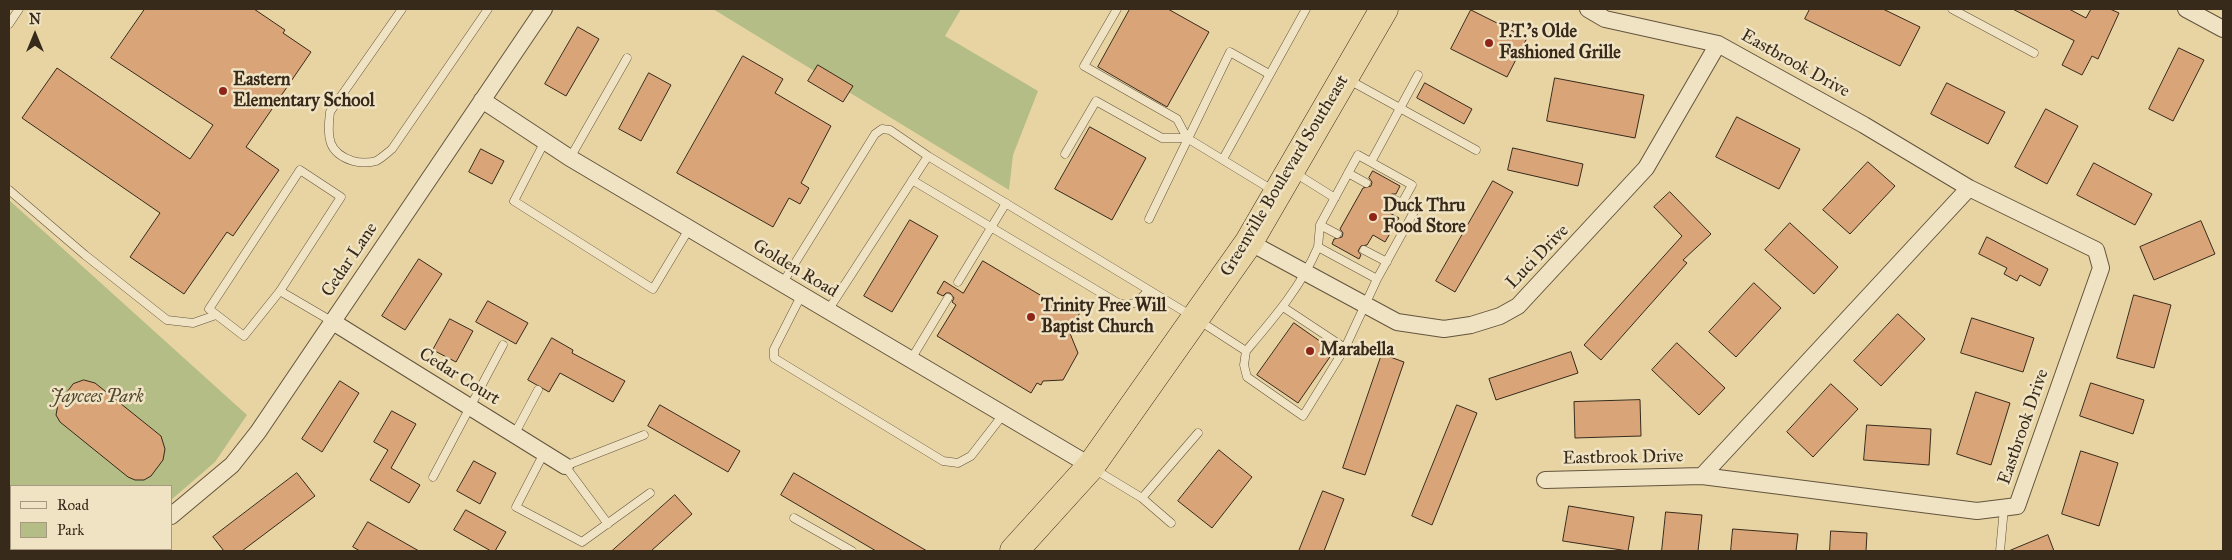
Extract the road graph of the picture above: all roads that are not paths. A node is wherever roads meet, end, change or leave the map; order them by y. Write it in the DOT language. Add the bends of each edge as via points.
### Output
graph roads {
  1 [pos="19,9"];
  2 [pos="402,9"];
  3 [pos="488,9"];
  4 [pos="544,9"];
  5 [pos="1118,9"];
  6 [pos="1306,9"];
  7 [pos="1384,9"];
  8 [pos="1588,9"];
  9 [pos="1952,9"];
  10 [pos="2186,9"];
  11 [pos="9,24"];
  12 [pos="2223,29"];
  13 [pos="1718,44"];
  14 [pos="2034,53"];
  15 [pos="627,58"];
  16 [pos="1269,74"];
  17 [pos="1418,74"];
  18 [pos="1345,77"];
  19 [pos="482,100"];
  20 [pos="1400,109"];
  21 [pos="1187,138"];
  22 [pos="544,142"];
  23 [pos="1476,150"];
  24 [pos="1065,154"];
  25 [pos="928,156"];
  26 [pos="570,158"];
  27 [pos="1223,160"];
  28 [pos="1371,162"];
  29 [pos="1348,173"];
  30 [pos="912,180"];
  31 [pos="1285,182"];
  32 [pos="1366,183"];
  33 [pos="1969,188"];
  34 [pos="9,190"];
  35 [pos="1335,198"];
  36 [pos="1393,199"];
  37 [pos="1006,203"];
  38 [pos="1402,203"];
  39 [pos="1149,219"];
  40 [pos="1320,225"];
  41 [pos="992,228"];
  42 [pos="689,229"];
  43 [pos="1337,234"];
  44 [pos="1250,242"];
  45 [pos="1318,247"];
  46 [pos="1364,250"];
  47 [pos="1386,262"];
  48 [pos="1307,273"];
  49 [pos="1377,279"];
  50 [pos="958,282"];
  51 [pos="782,284"];
  52 [pos="280,290"];
  53 [pos="1148,291"];
  54 [pos="801,296"];
  55 [pos="948,298"];
  56 [pos="1366,305"];
  57 [pos="1283,307"];
  58 [pos="827,312"];
  59 [pos="216,315"];
  60 [pos="1195,318"];
  61 [pos="333,322"];
  62 [pos="503,345"];
  63 [pos="1345,348"];
  64 [pos="1246,352"];
  65 [pos="910,361"];
  66 [pos="538,390"];
  67 [pos="470,407"];
  68 [pos="1002,416"];
  69 [pos="1198,433"];
  70 [pos="514,435"];
  71 [pos="644,435"];
  72 [pos="544,453"];
  73 [pos="565,466"];
  74 [pos="1090,466"];
  75 [pos="1702,476"];
  76 [pos="433,477"];
  77 [pos="1545,480"];
  78 [pos="650,493"];
  79 [pos="1142,498"];
  80 [pos="2004,508"];
  81 [pos="172,515"];
  82 [pos="794,518"];
  83 [pos="1171,523"];
  84 [pos="608,524"];
  85 [pos="852,551"];
  86 [pos="1014,551"];
  87 [pos="2000,551"];
  1 -- 11 [label="lane"];
  2 -- 3 [label="lane" via="330,112 327,131 332,147 343,158 358,163 376,161 392,149"];
  4 -- 19 [label="street, Cedar Lane"];
  5 -- 21 [label="lane" via="1084,66 1177,119"];
  6 -- 16 [label="lane"];
  7 -- 18 [label="highway, Greenville Boulevard Southeast"];
  8 -- 13 [label="street, Eastbrook Drive" via="1605,18"];
  9 -- 14 [label="lane"];
  10 -- 12 [label="street"];
  13 -- 33 [label="street, Eastbrook Drive" via="1864,124"];
  13 -- 56 [label="street, Luci Drive" via="1646,168 1518,306 1500,316 1471,325 1444,328 1397,322"];
  15 -- 26 [label="lane"];
  16 -- 21 [label="lane" via="1230,52"];
  16 -- 27 [label="lane"];
  17 -- 20 [label="lane"];
  18 -- 20 [label="lane"];
  18 -- 31 [label="highway, Greenville Boulevard Southeast"];
  19 -- 22 [label="street, Golden Road"];
  19 -- 61 [label="street, Cedar Lane"];
  20 -- 23 [label="lane"];
  20 -- 28 [label="lane"];
  21 -- 24 [label="lane" via="1162,138 1096,101"];
  21 -- 27 [label="lane"];
  21 -- 39 [label="lane"];
  22 -- 26 [label="street, Golden Road"];
  22 -- 42 [label="lane" via="514,201 653,289"];
  25 -- 30 [label="lane"];
  25 -- 37 [label="lane"];
  25 -- 51 [label="lane" via="890,130 882,129 875,134"];
  26 -- 42 [label="street, Golden Road"];
  27 -- 31 [label="lane"];
  28 -- 29 [label="lane" via="1358,155"];
  28 -- 38 [label="lane" via="1412,185"];
  29 -- 32 [label="lane"];
  29 -- 35 [label="lane"];
  30 -- 41 [label="lane"];
  30 -- 58 [label="lane"];
  31 -- 35 [label="lane"];
  31 -- 44 [label="highway, Greenville Boulevard Southeast"];
  33 -- 75 [label="street, Eastbrook Drive"];
  33 -- 80 [label="street, Eastbrook Drive" via="2096,250 2101,268 2018,506"];
  34 -- 59 [label="lane" via="168,320 193,323"];
  35 -- 40 [label="lane"];
  36 -- 38 [label="lane"];
  37 -- 41 [label="lane"];
  37 -- 53 [label="lane"];
  38 -- 47 [label="lane" via="1415,210"];
  40 -- 43 [label="lane"];
  40 -- 45 [label="lane"];
  41 -- 50 [label="lane"];
  41 -- 53 [label="lane" via="1118,303 1134,305"];
  42 -- 51 [label="street, Golden Road"];
  44 -- 48 [label="street, Luci Drive"];
  44 -- 60 [label="highway, Greenville Boulevard Southeast"];
  45 -- 48 [label="lane"];
  45 -- 49 [label="lane"];
  46 -- 47 [label="lane"];
  47 -- 49 [label="lane"];
  48 -- 56 [label="street, Luci Drive"];
  48 -- 57 [label="lane"];
  49 -- 56 [label="lane"];
  51 -- 54 [label="street, Golden Road"];
  52 -- 59 [label="lane" via="244,336"];
  52 -- 59 [label="lane" via="341,197 300,170 208,309"];
  52 -- 61 [label="lane"];
  53 -- 60 [label="lane"];
  54 -- 58 [label="street, Golden Road"];
  54 -- 68 [label="lane" via="774,349 774,358 943,461 958,463 970,456"];
  55 -- 65 [label="lane"];
  56 -- 63 [label="lane"];
  57 -- 63 [label="lane"];
  57 -- 64 [label="lane"];
  58 -- 65 [label="street, Golden Road"];
  60 -- 64 [label="lane"];
  60 -- 74 [label="highway, Greenville Boulevard Southeast"];
  61 -- 67 [label="street, Cedar Court"];
  61 -- 81 [label="street, Cedar Lane" via="258,432 232,464"];
  62 -- 67 [label="lane"];
  63 -- 64 [label="lane" via="1303,416 1246,377"];
  65 -- 68 [label="street, Golden Road"];
  66 -- 70 [label="lane"];
  67 -- 70 [label="street, Cedar Court"];
  67 -- 76 [label="lane"];
  68 -- 74 [label="street, Golden Road"];
  69 -- 79 [label="lane"];
  70 -- 72 [label="street, Cedar Court"];
  71 -- 73 [label="lane"];
  72 -- 73 [label="street, Cedar Court"];
  72 -- 84 [label="lane" via="516,507 582,542"];
  73 -- 84 [label="lane"];
  74 -- 79 [label="lane"];
  74 -- 86 [label="highway, Greenville Boulevard Southeast"];
  75 -- 77 [label="street, Eastbrook Drive"];
  75 -- 80 [label="street, Eastbrook Drive" via="1978,511"];
  78 -- 84 [label="lane"];
  79 -- 83 [label="lane"];
  80 -- 87 [label="lane"];
  82 -- 85 [label="lane"];
}
